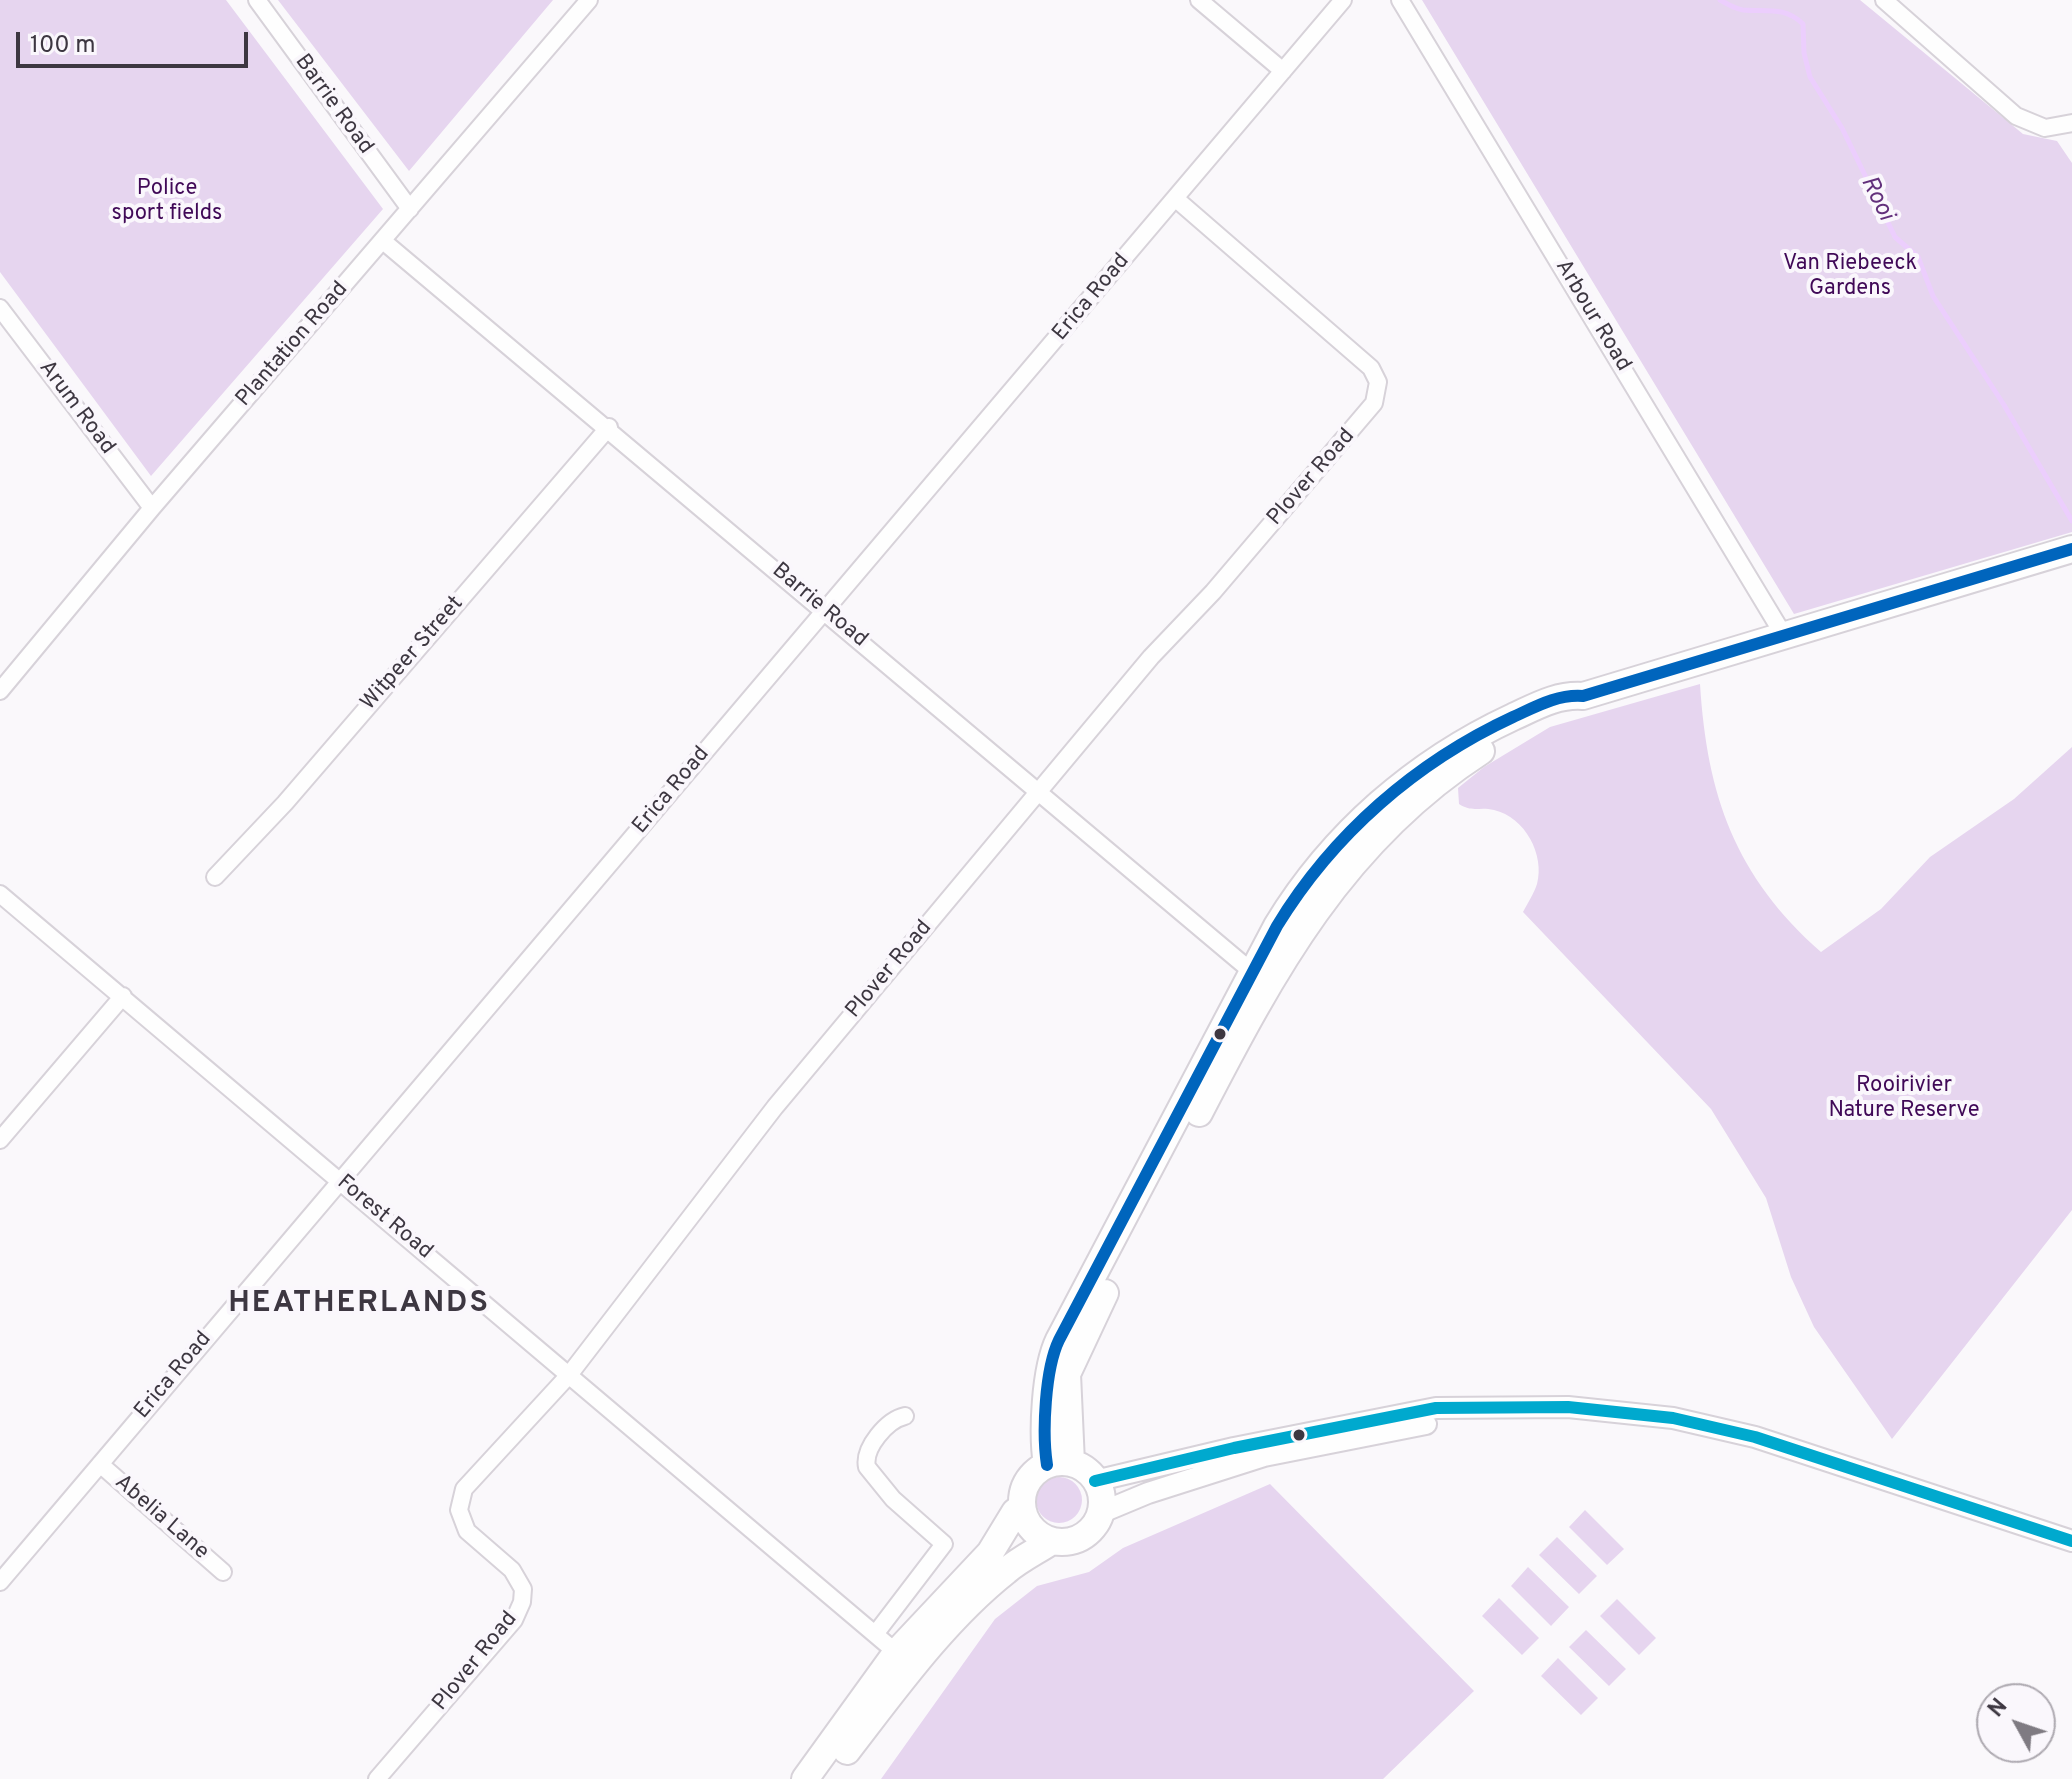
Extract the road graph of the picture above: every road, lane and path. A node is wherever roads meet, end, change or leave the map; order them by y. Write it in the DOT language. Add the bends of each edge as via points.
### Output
graph roads {
  1 [pos="257,0"];
  2 [pos="589,0"];
  3 [pos="1199,0"];
  4 [pos="1343,0"];
  5 [pos="1400,0"];
  6 [pos="1884,0"];
  7 [pos="1283,71"];
  8 [pos="2072,123"];
  9 [pos="1176,199"];
  10 [pos="410,209"];
  11 [pos="383,241"];
  12 [pos="0,308"];
  13 [pos="609,427"];
  14 [pos="152,508"];
  15 [pos="2072,549"];
  16 [pos="825,611"];
  17 [pos="1783,634"];
  18 [pos="0,691"];
  19 [pos="1037,792"];
  20 [pos="215,877"];
  21 [pos="0,894"];
  22 [pos="1260,979"];
  23 [pos="123,996"];
  24 [pos="0,1140"];
  25 [pos="340,1181"];
  26 [pos="569,1375"];
  27 [pos="1492,1409"];
  28 [pos="905,1416"];
  29 [pos="100,1464"];
  30 [pos="1059,1464"];
  31 [pos="1095,1481"];
  32 [pos="1022,1507"];
  33 [pos="1100,1513"];
  34 [pos="1052,1541"];
  35 [pos="2072,1541"];
  36 [pos="223,1572"];
  37 [pos="0,1582"];
  38 [pos="876,1633"];
  39 [pos="905,1660"];
  40 [pos="377,1779"];
  41 [pos="805,1779"];
  42 [pos="825,1779"];
  1 -- 10 [label="street, Barrie Road"];
  2 -- 10 [label="street, Plantation Road"];
  3 -- 7 [label="street"];
  4 -- 7 [label="street, Erica Road"];
  5 -- 17 [label="street, Arbour Road"];
  6 -- 8 [label="street" via="2005,107 2035,126"];
  7 -- 9 [label="street, Erica Road"];
  9 -- 16 [label="street, Erica Road"];
  9 -- 19 [label="street, Plover Road" via="1363,359 1377,375 1378,392 1369,412"];
  10 -- 11 [label="street, Plantation Road"];
  11 -- 13 [label="street, Barrie Road"];
  11 -- 14 [label="street, Plantation Road"];
  12 -- 14 [label="street, Arum Road"];
  13 -- 16 [label="street, Barrie Road"];
  13 -- 20 [label="street, Witpeer Street"];
  14 -- 18 [label="street, Plantation Road"];
  15 -- 17 [label="highway"];
  16 -- 19 [label="street, Barrie Road"];
  16 -- 25 [label="street, Erica Road"];
  17 -- 22 [label="highway" via="1583,696 1547,702 1483,731 1404,783 1311,877 1284,916"];
  19 -- 22 [label="street, Barrie Road"];
  19 -- 26 [label="street, Plover Road" via="775,1107"];
  21 -- 23 [label="street, Forest Road"];
  22 -- 30 [label="highway" via="1055,1349 1044,1437"];
  23 -- 24 [label="street"];
  23 -- 25 [label="street, Forest Road"];
  25 -- 26 [label="street, Forest Road"];
  25 -- 29 [label="street, Erica Road"];
  26 -- 38 [label="street, Forest Road"];
  26 -- 40 [label="street, Plover Road" via="473,1476 459,1501 467,1531 519,1580 520,1611"];
  27 -- 31 [label="street" via="1451,1406 1362,1420"];
  27 -- 33 [label="street" via="1264,1456"];
  27 -- 35 [label="street" via="1568,1407 1686,1421 1783,1446"];
  28 -- 38 [label="street" via="894,1420 869,1450 867,1467 893,1499 944,1544"];
  29 -- 36 [label="street, Abelia Lane"];
  29 -- 37 [label="street, Erica Road"];
  30 -- 31 [label="highway" via="1087,1471"];
  30 -- 32 [label="highway" via="1026,1485"];
  31 -- 33 [label="highway"];
  32 -- 34 [label="highway" via="1032,1529"];
  32 -- 39 [label="highway"];
  33 -- 34 [label="highway" via="1081,1536"];
  34 -- 39 [label="highway" via="1000,1576"];
  38 -- 39 [label="street, Forest Road"];
  39 -- 41 [label="highway"];
  39 -- 42 [label="highway"];
}
